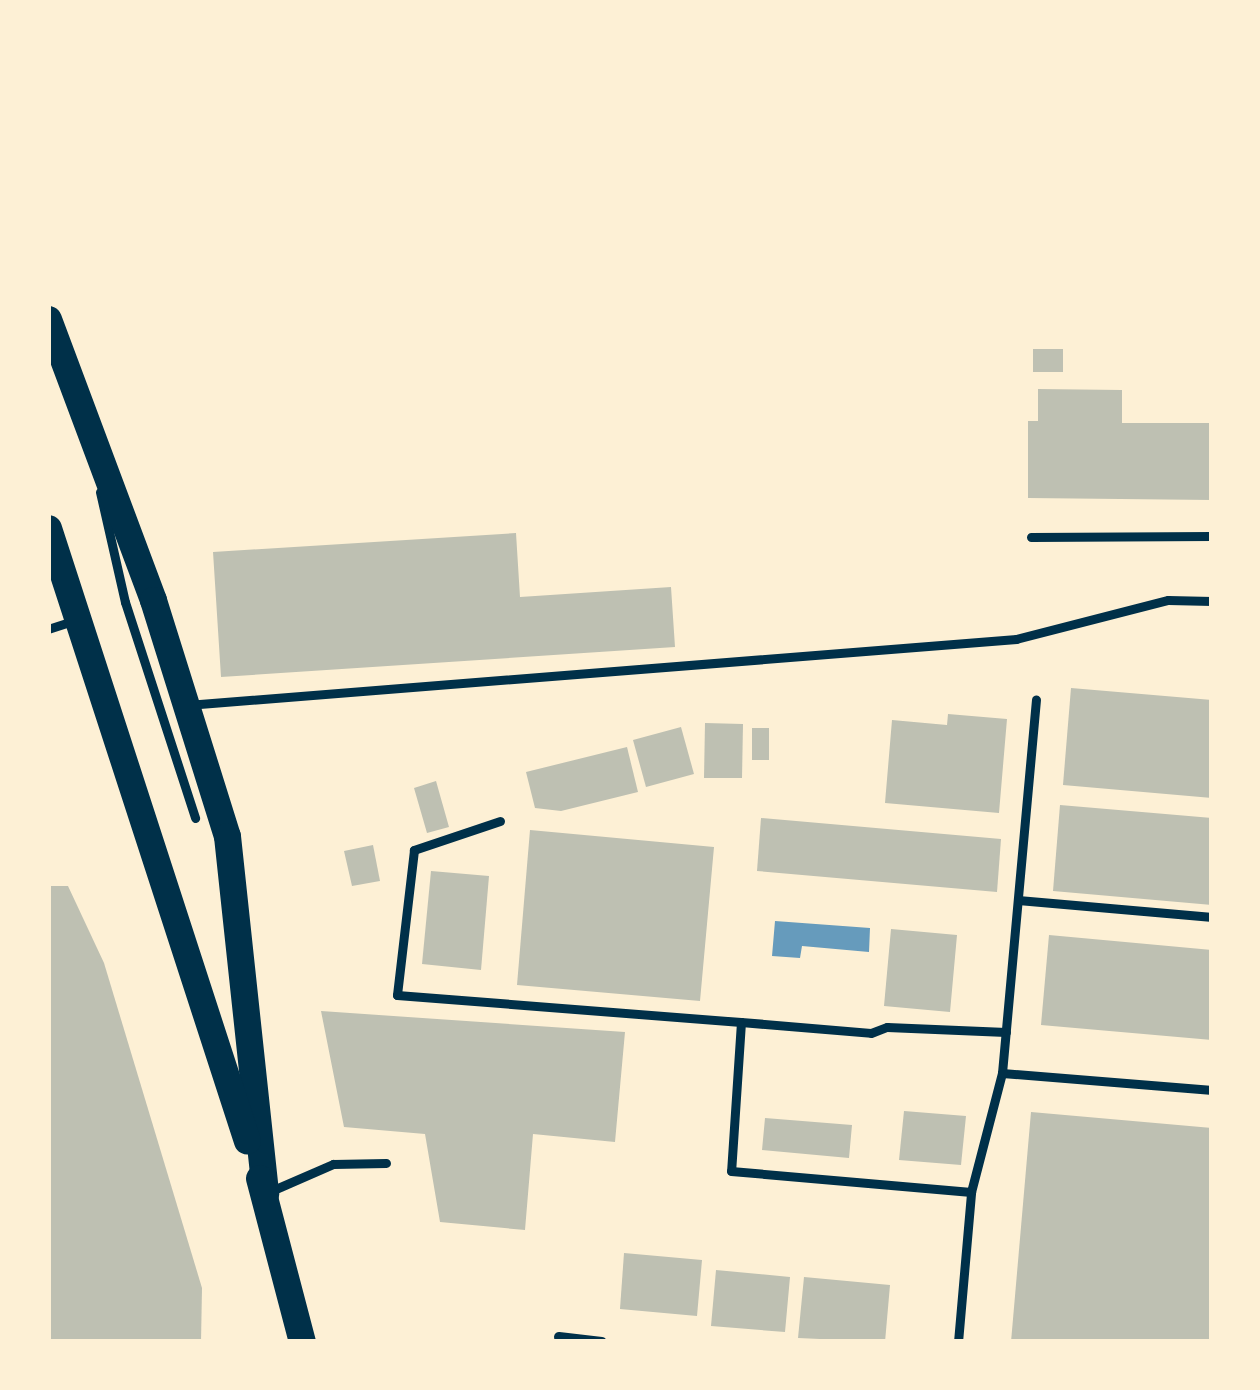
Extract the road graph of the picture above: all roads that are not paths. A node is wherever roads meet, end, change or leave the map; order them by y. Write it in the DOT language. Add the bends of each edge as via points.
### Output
graph roads {
  1 [pos="48,319"];
  2 [pos="69,358"];
  3 [pos="48,528"];
  4 [pos="1212,536"];
  5 [pos="1030,537"];
  6 [pos="1212,601"];
  7 [pos="61,625"];
  8 [pos="1036,700"];
  9 [pos="186,705"];
  10 [pos="195,818"];
  11 [pos="500,821"];
  12 [pos="1018,900"];
  13 [pos="1212,917"];
  14 [pos="741,1022"];
  15 [pos="1006,1032"];
  16 [pos="1002,1073"];
  17 [pos="1212,1090"];
  18 [pos="386,1162"];
  19 [pos="971,1192"];
  20 [pos="265,1194"];
  21 [pos="560,1337"];
  22 [pos="302,1342"];
  23 [pos="602,1342"];
  24 [pos="958,1342"];
  1 -- 2 [label="main road"];
  2 -- 9 [label="main road"];
  2 -- 10 [label="lane" via="125,602"];
  3 -- 7 [label="main road"];
  4 -- 5 [label="lane"];
  6 -- 9 [label="lane" via="1168,600 1016,639"];
  7 -- 20 [label="main road"];
  8 -- 12 [label="lane"];
  9 -- 20 [label="main road" via="238,898"];
  11 -- 14 [label="lane" via="414,850 397,995"];
  12 -- 13 [label="lane"];
  12 -- 15 [label="lane"];
  14 -- 15 [label="lane" via="872,1033"];
  14 -- 19 [label="lane" via="731,1171"];
  15 -- 16 [label="lane"];
  16 -- 17 [label="lane"];
  16 -- 19 [label="lane"];
  18 -- 20 [label="lane" via="333,1164"];
  19 -- 24 [label="lane"];
  20 -- 22 [label="main road"];
  21 -- 23 [label="street"];
}
